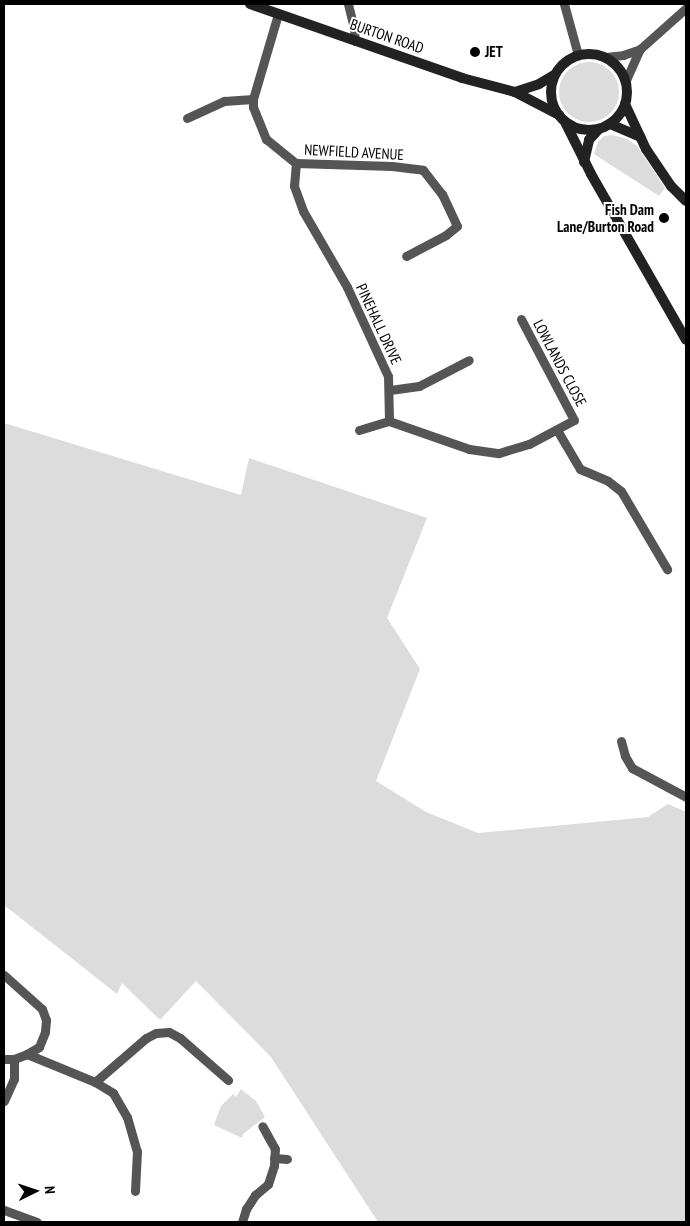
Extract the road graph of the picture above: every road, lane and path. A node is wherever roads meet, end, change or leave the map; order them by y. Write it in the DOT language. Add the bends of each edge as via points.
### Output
graph roads {
  1 [pos="250,4"];
  2 [pos="348,4"];
  3 [pos="564,4"];
  4 [pos="686,8"];
  5 [pos="278,14"];
  6 [pos="355,41"];
  7 [pos="640,49"];
  8 [pos="578,55"];
  9 [pos="605,56"];
  10 [pos="554,75"];
  11 [pos="626,80"];
  12 [pos="515,92"];
  13 [pos="253,99"];
  14 [pos="625,104"];
  15 [pos="187,118"];
  16 [pos="562,119"];
  17 [pos="610,124"];
  18 [pos="599,129"];
  19 [pos="640,137"];
  20 [pos="584,162"];
  21 [pos="296,163"];
  22 [pos="686,201"];
  23 [pos="406,256"];
  24 [pos="521,319"];
  25 [pos="686,340"];
  26 [pos="469,360"];
  27 [pos="390,390"];
  28 [pos="389,421"];
  29 [pos="359,430"];
  30 [pos="557,430"];
  31 [pos="666,569"];
  32 [pos="621,741"];
  33 [pos="686,797"];
  34 [pos="4,975"];
  35 [pos="27,1054"];
  36 [pos="4,1059"];
  37 [pos="14,1059"];
  38 [pos="228,1080"];
  39 [pos="95,1082"];
  40 [pos="4,1101"];
  41 [pos="262,1126"];
  42 [pos="274,1158"];
  43 [pos="287,1160"];
  44 [pos="135,1191"];
  45 [pos="4,1210"];
  46 [pos="37,1222"];
  47 [pos="242,1222"];
  1 -- 5 [label="street, BURTON ROAD"];
  2 -- 6 [label="street"];
  3 -- 8 [label="street"];
  4 -- 7 [label="street"];
  5 -- 6 [label="street, BURTON ROAD"];
  5 -- 13 [label="street"];
  6 -- 12 [label="street, BURTON ROAD" via="462,78"];
  7 -- 9 [label="street" via="623,55"];
  7 -- 11 [label="street"];
  8 -- 9 [label="street"];
  8 -- 10 [label="street" via="563,63"];
  9 -- 11 [label="street" via="618,66"];
  10 -- 12 [label="street"];
  10 -- 16 [label="street" via="551,96"];
  11 -- 14 [label="street"];
  12 -- 16 [label="street, BURTON ROAD"];
  13 -- 15 [label="street" via="224,101"];
  13 -- 21 [label="street, NEWFIELD AVENUE" via="253,108 266,139"];
  14 -- 17 [label="street"];
  14 -- 19 [label="street"];
  16 -- 18 [label="street" via="581,129"];
  16 -- 20 [label="street"];
  17 -- 18 [label="street"];
  17 -- 19 [label="street"];
  18 -- 20 [label="street" via="589,140"];
  19 -- 22 [label="street" via="671,186"];
  20 -- 25 [label="street"];
  21 -- 23 [label="street, NEWFIELD AVENUE" via="423,170 442,194 457,226"];
  21 -- 27 [label="street, PINEHALL DRIVE" via="294,186 303,211 348,288 388,376"];
  24 -- 30 [label="street, LOWLANDS CLOSE" via="574,420"];
  26 -- 27 [label="street" via="419,386"];
  27 -- 28 [label="street, PINEHALL DRIVE"];
  28 -- 29 [label="street"];
  28 -- 30 [label="street" via="469,449 499,453 529,444"];
  30 -- 31 [label="street" via="580,469 608,481 621,491"];
  32 -- 33 [label="street" via="632,768"];
  34 -- 35 [label="street" via="42,1009 46,1020 39,1046"];
  35 -- 37 [label="street"];
  35 -- 39 [label="street"];
  36 -- 37 [label="street"];
  37 -- 40 [label="street" via="14,1079"];
  38 -- 39 [label="street" via="169,1032 146,1038"];
  39 -- 44 [label="street" via="113,1093 127,1117 137,1151"];
  41 -- 42 [label="street" via="275,1149"];
  42 -- 43 [label="street"];
  42 -- 47 [label="street" via="268,1184 255,1195"];
  45 -- 46 [label="street"];
}
